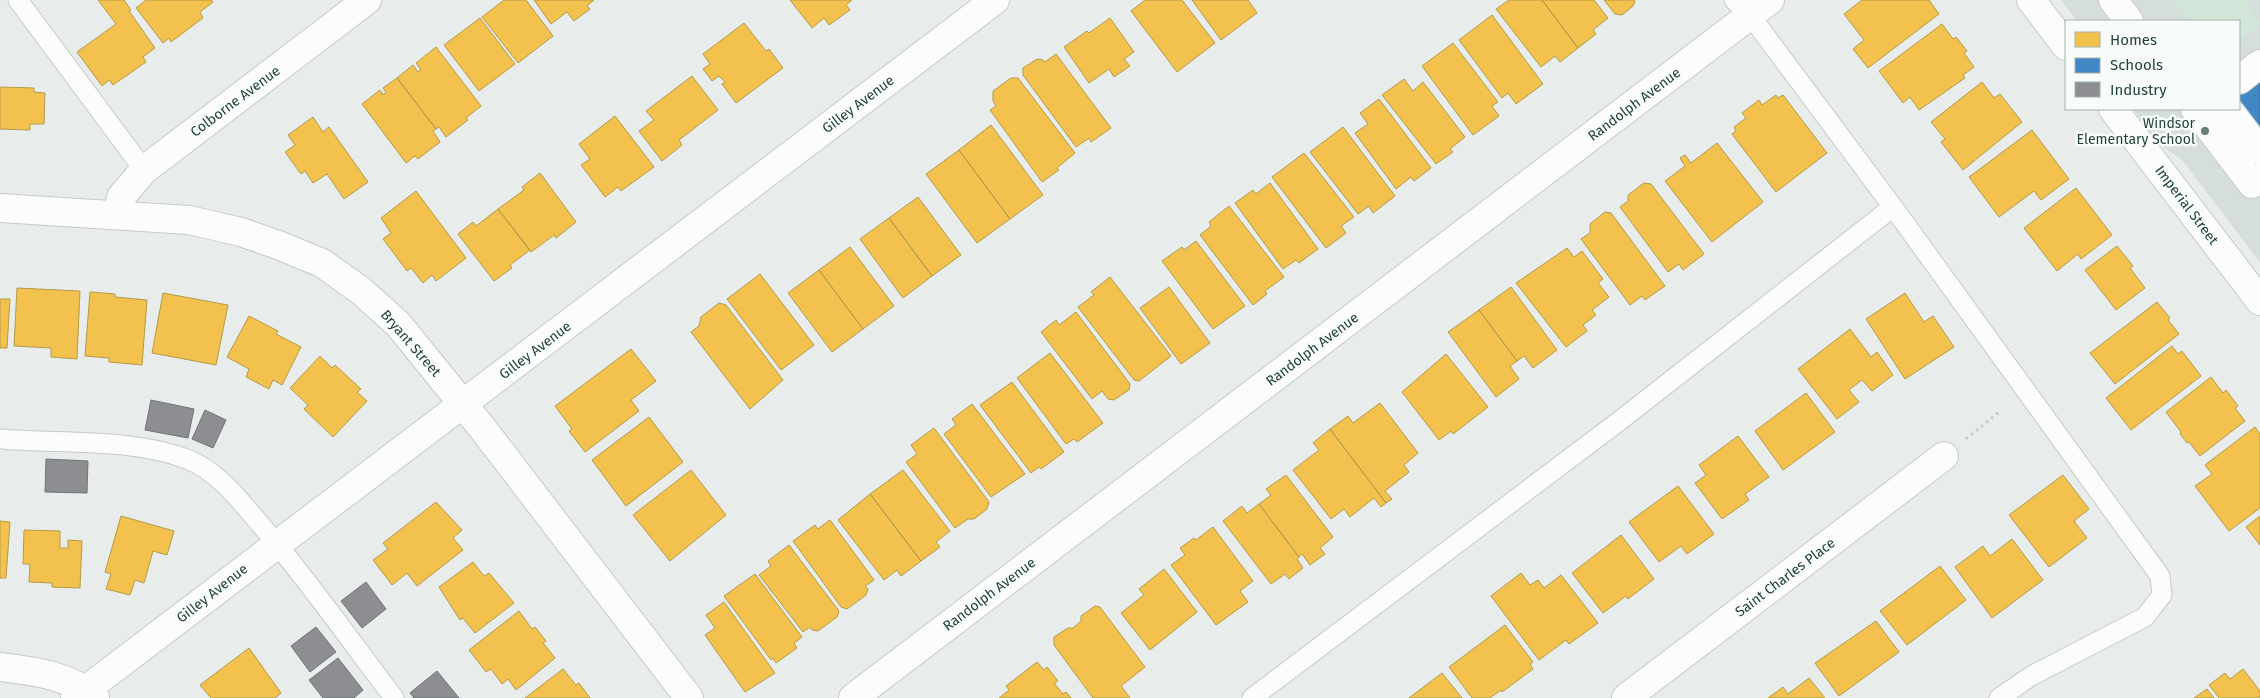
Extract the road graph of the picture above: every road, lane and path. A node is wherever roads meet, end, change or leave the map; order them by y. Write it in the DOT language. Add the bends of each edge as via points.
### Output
graph roads {
  1 [pos="18,0"];
  2 [pos="367,0"];
  3 [pos="995,0"];
  4 [pos="2032,0"];
  5 [pos="2113,0"];
  6 [pos="1751,5"];
  7 [pos="2128,20"];
  8 [pos="2065,45"];
  9 [pos="2260,50"];
  10 [pos="2260,58"];
  11 [pos="2260,64"];
  12 [pos="2240,79"];
  13 [pos="2114,110"];
  14 [pos="2196,110"];
  15 [pos="2229,110"];
  16 [pos="2260,151"];
  17 [pos="144,170"];
  18 [pos="2260,178"];
  19 [pos="1894,207"];
  20 [pos="0,208"];
  21 [pos="118,214"];
  22 [pos="2260,301"];
  23 [pos="463,404"];
  24 [pos="1999,412"];
  25 [pos="1980,427"];
  26 [pos="0,440"];
  27 [pos="1944,456"];
  28 [pos="277,543"];
  29 [pos="0,667"];
  30 [pos="85,695"];
  31 [pos="394,698"];
  32 [pos="689,698"];
  33 [pos="853,698"];
  34 [pos="1252,698"];
  35 [pos="1626,698"];
  36 [pos="1999,698"];
  1 -- 17 [label="lane"];
  2 -- 17 [label="street, Colborne Avenue"];
  3 -- 23 [label="street, Gilley Avenue"];
  4 -- 8 [label="street"];
  5 -- 7 [label="street"];
  6 -- 19 [label="lane"];
  6 -- 33 [label="street, Randolph Avenue"];
  9 -- 10 [label="street" via="2256,53"];
  11 -- 12 [label="street"];
  13 -- 22 [label="street, Imperial Street"];
  14 -- 18 [label="street" via="2252,184"];
  15 -- 16 [label="street"];
  17 -- 21 [label="street, Colborne Avenue" via="121,197"];
  19 -- 34 [label="lane" via="1618,422"];
  19 -- 36 [label="lane" via="2160,576 2162,595 2144,617 2031,676"];
  20 -- 21 [label="street, Bryant Street"];
  21 -- 23 [label="street, Bryant Street" via="189,220 233,230 322,263 360,290 398,324"];
  23 -- 28 [label="street, Gilley Avenue"];
  23 -- 32 [label="street, Bryant Street"];
  24 -- 25 [label="path"];
  26 -- 28 [label="lane" via="126,446 189,460 213,475 236,496"];
  27 -- 35 [label="street, Saint Charles Place"];
  28 -- 30 [label="street, Gilley Avenue"];
  28 -- 31 [label="lane"];
  29 -- 30 [label="street" via="50,674"];
}
